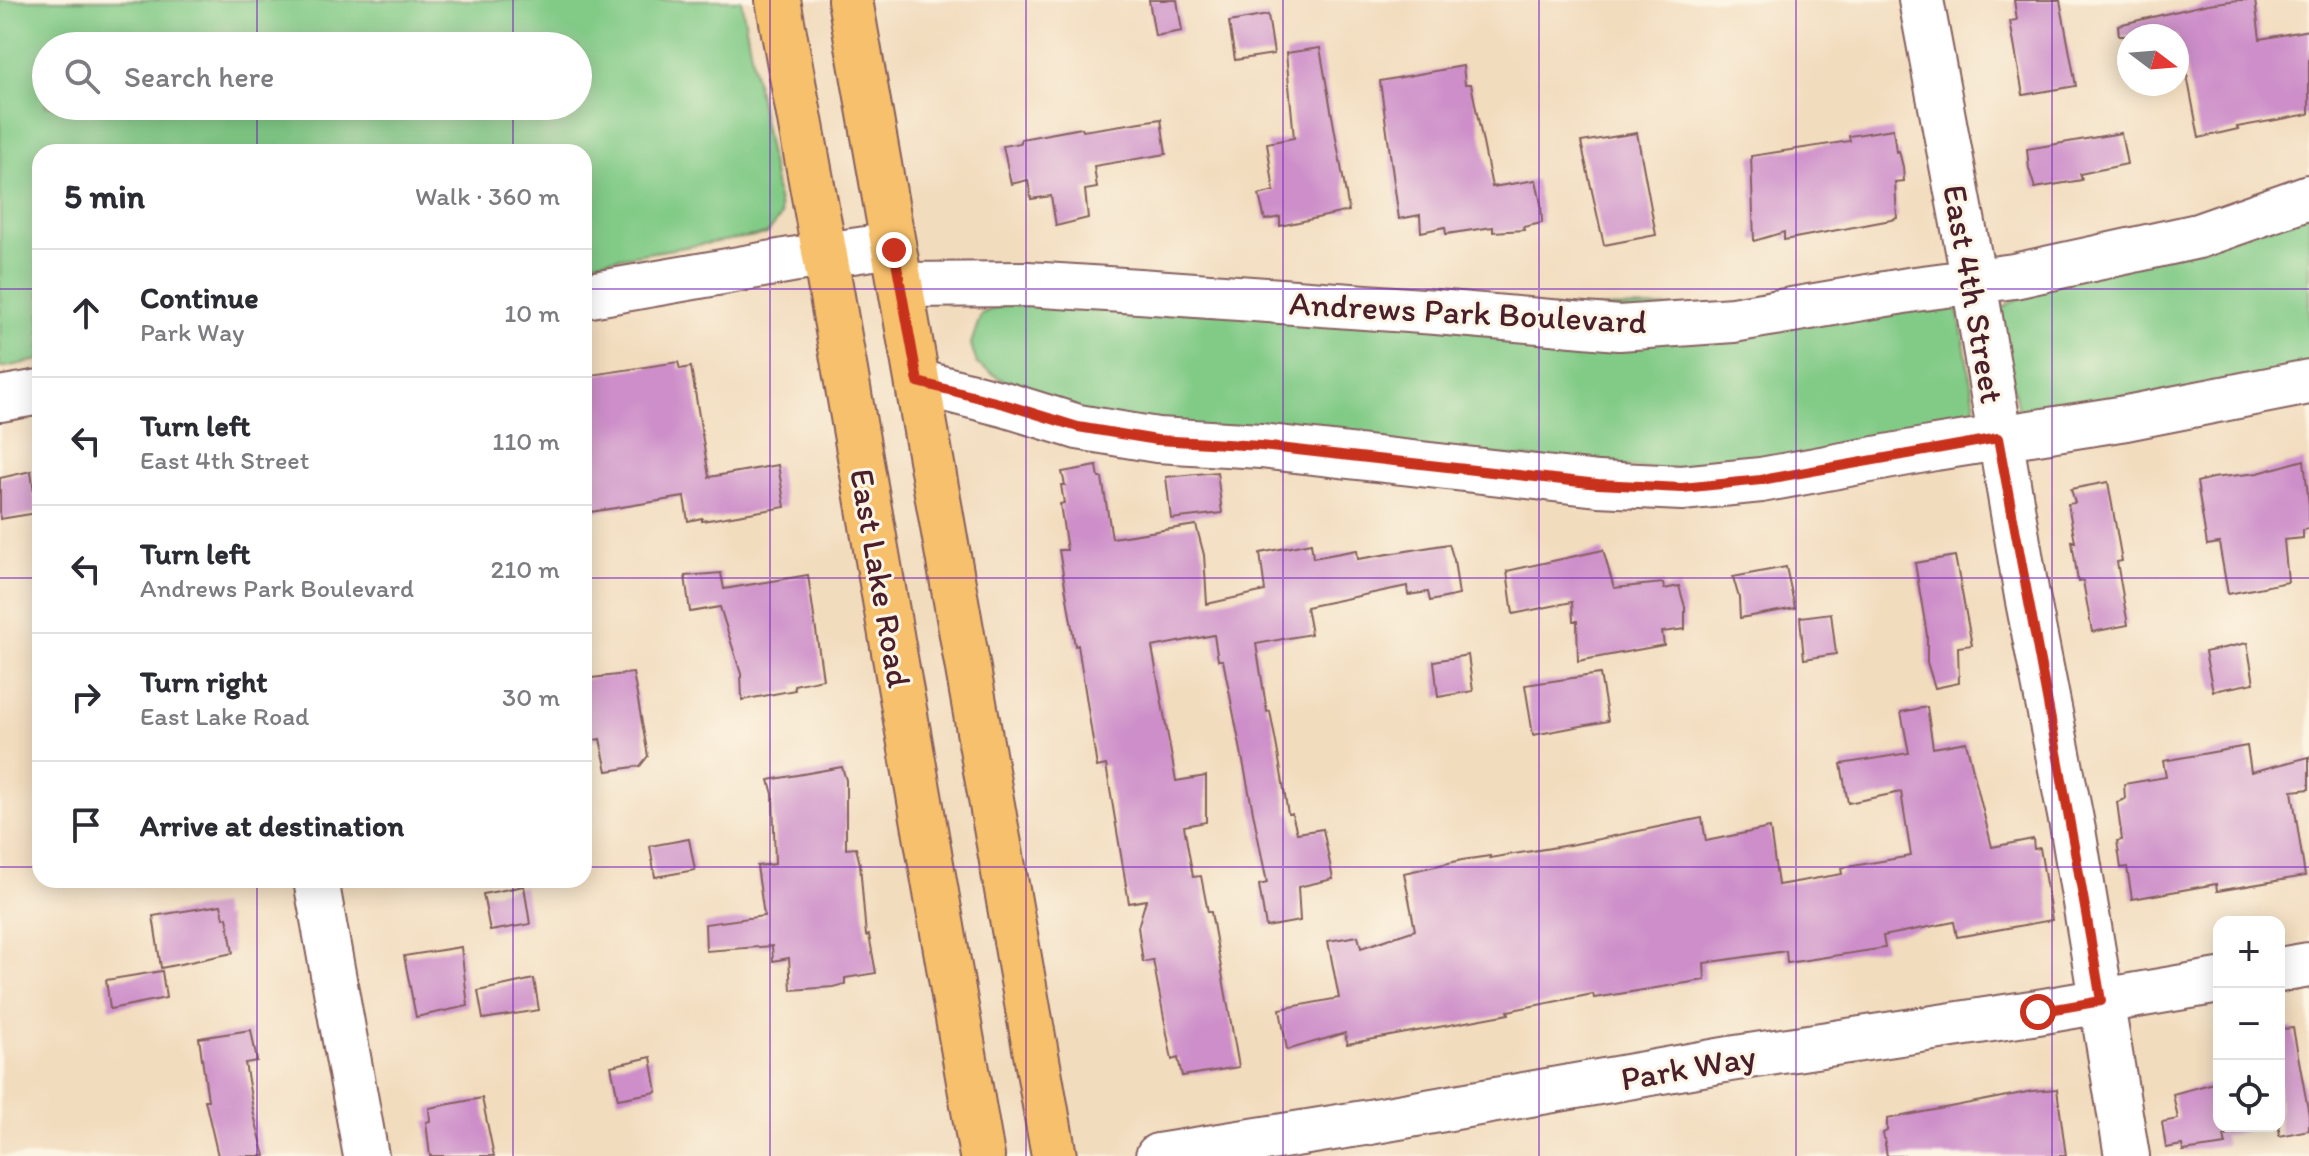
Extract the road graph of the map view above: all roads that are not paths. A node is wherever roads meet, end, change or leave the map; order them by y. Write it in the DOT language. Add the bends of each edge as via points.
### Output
graph roads {
  1 [pos="778,0"];
  2 [pos="850,0"];
  3 [pos="1921,0"];
  4 [pos="2309,197"];
  5 [pos="825,256"];
  6 [pos="897,265"];
  7 [pos="1974,282"];
  8 [pos="592,295"];
  9 [pos="918,382"];
  10 [pos="2309,382"];
  11 [pos="32,393"];
  12 [pos="0,399"];
  13 [pos="1998,438"];
  14 [pos="317,888"];
  15 [pos="2309,965"];
  16 [pos="2285,969"];
  17 [pos="2213,982"];
  18 [pos="2101,1001"];
  19 [pos="366,1156"];
  20 [pos="982,1156"];
  21 [pos="1054,1156"];
  22 [pos="1158,1156"];
  23 [pos="2127,1156"];
  1 -- 5 [label="main road, East Lake Road"];
  2 -- 6 [label="main road, East Lake Road"];
  3 -- 7 [label="street, East 4th Street"];
  4 -- 7 [label="street, Andrews Park Boulevard" via="2198,236"];
  5 -- 6 [label="street, Andrews Park Boulevard"];
  5 -- 8 [label="street, Andrews Park Boulevard"];
  5 -- 20 [label="main road, East Lake Road"];
  6 -- 7 [label="street, Andrews Park Boulevard" via="1027,284 1619,328 1733,320"];
  6 -- 9 [label="main road, East Lake Road"];
  7 -- 13 [label="street, East 4th Street"];
  9 -- 13 [label="street" via="1078,427 1157,440 1261,446 1612,485 1682,488 1761,480"];
  9 -- 21 [label="main road, East Lake Road"];
  10 -- 13 [label="street"];
  11 -- 12 [label="street"];
  13 -- 18 [label="street, East 4th Street"];
  14 -- 19 [label="street"];
  15 -- 16 [label="street"];
  17 -- 18 [label="street, Park Way"];
  18 -- 22 [label="street, Park Way"];
  18 -- 23 [label="street, East 4th Street"];
}
